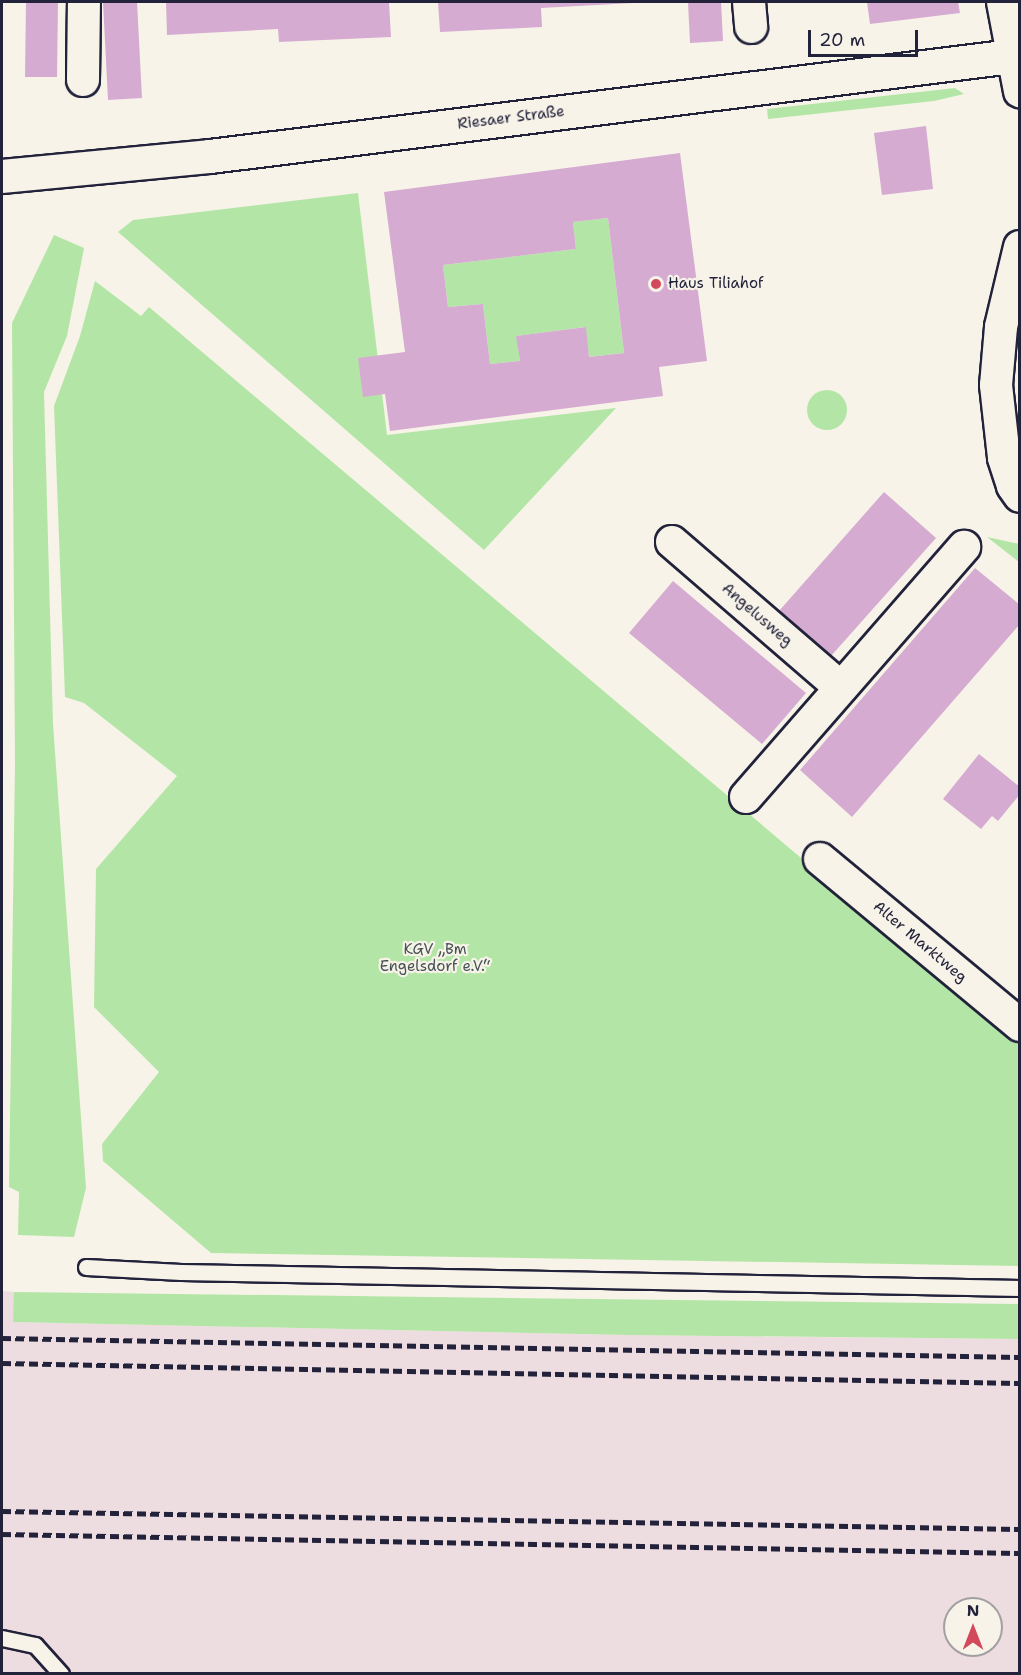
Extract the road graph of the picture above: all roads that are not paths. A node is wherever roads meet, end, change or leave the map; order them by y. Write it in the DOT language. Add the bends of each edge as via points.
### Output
graph roads {
  1 [pos="84,2"];
  2 [pos="1003,2"];
  3 [pos="1016,55"];
  4 [pos="83,80"];
  5 [pos="1020,91"];
  6 [pos="2,176"];
  7 [pos="1020,247"];
  8 [pos="1011,443"];
  9 [pos="1020,496"];
  10 [pos="672,542"];
  11 [pos="964,547"];
  12 [pos="841,688"];
  13 [pos="746,797"];
  14 [pos="820,859"];
  15 [pos="1020,1025"];
  16 [pos="86,1267"];
  17 [pos="1020,1288"];
  18 [pos="2,1638"];
  19 [pos="61,1674"];
  1 -- 4 [label="street"];
  2 -- 3 [label="street"];
  3 -- 5 [label="street"];
  3 -- 6 [label="main road, Riesaer Straße" via="210,156"];
  7 -- 8 [label="street" via="1001,327 996,385"];
  8 -- 9 [label="street" via="1012,486"];
  10 -- 12 [label="street, Angelusweg"];
  11 -- 12 [label="street"];
  12 -- 13 [label="street"];
  14 -- 15 [label="street, Alter Marktweg"];
  16 -- 17 [label="lane"];
  18 -- 19 [label="lane" via="34,1645"];
}
